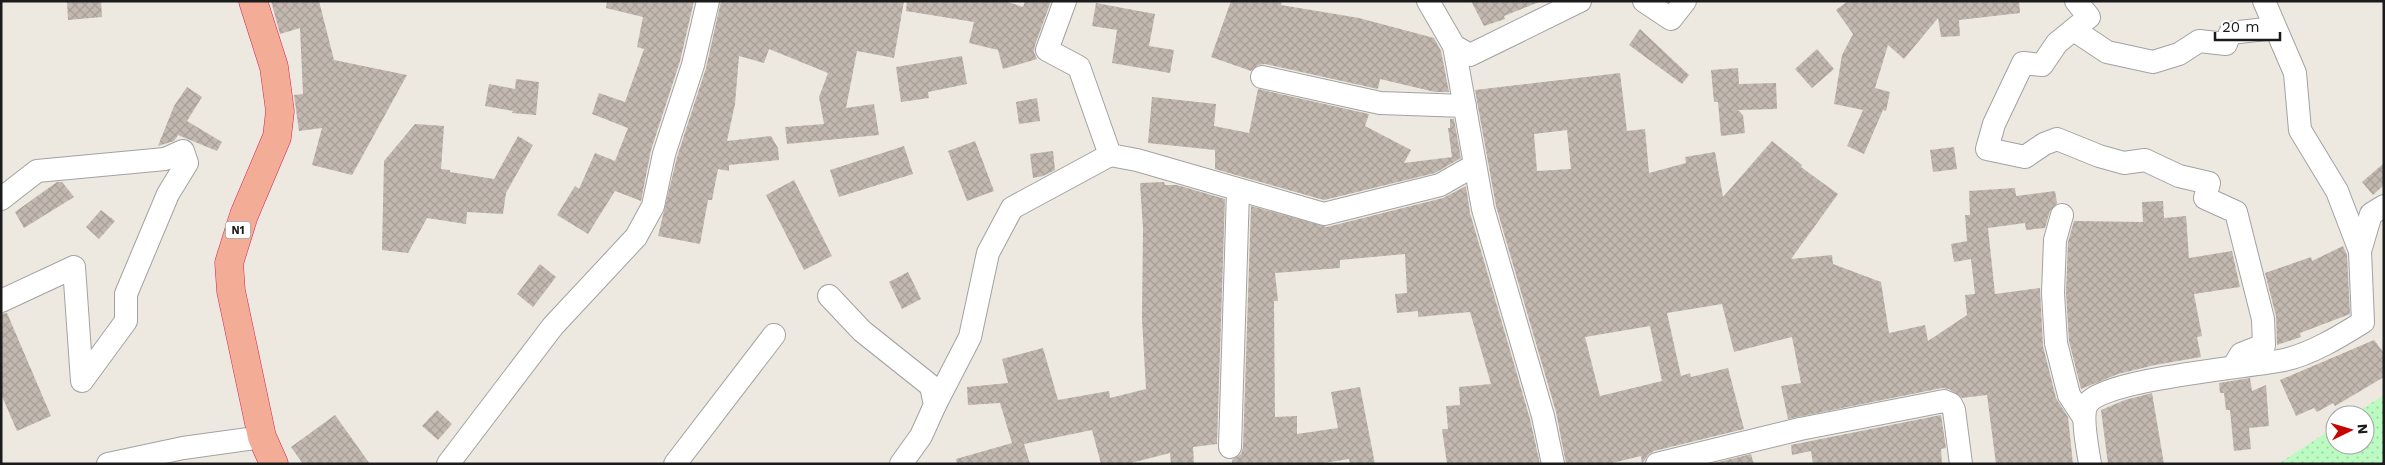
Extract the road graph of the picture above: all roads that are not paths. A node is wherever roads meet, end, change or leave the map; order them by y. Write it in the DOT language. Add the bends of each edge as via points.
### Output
graph roads {
  1 [pos="253,1"];
  2 [pos="708,1"];
  3 [pos="1065,1"];
  4 [pos="1428,1"];
  5 [pos="1580,1"];
  6 [pos="1644,1"];
  7 [pos="1685,1"];
  8 [pos="2076,1"];
  9 [pos="2264,1"];
  10 [pos="2275,28"];
  11 [pos="2074,30"];
  12 [pos="1454,46"];
  13 [pos="1262,77"];
  14 [pos="1465,106"];
  15 [pos="1110,155"];
  16 [pos="1475,165"];
  17 [pos="1238,190"];
  18 [pos="1,199"];
  19 [pos="2384,206"];
  20 [pos="2062,215"];
  21 [pos="2360,251"];
  22 [pos="829,296"];
  23 [pos="1,302"];
  24 [pos="774,335"];
  25 [pos="2234,366"];
  26 [pos="934,405"];
  27 [pos="2084,418"];
  28 [pos="262,437"];
  29 [pos="1230,447"];
  30 [pos="108,464"];
  31 [pos="274,464"];
  32 [pos="448,464"];
  33 [pos="675,464"];
  34 [pos="901,464"];
  35 [pos="1553,464"];
  36 [pos="1656,464"];
  37 [pos="1961,464"];
  38 [pos="2090,464"];
  1 -- 28 [label="highway, N1" via="274,67 280,111 278,137 244,215 229,263 231,291"];
  2 -- 32 [label="street" via="693,65 664,154 653,206 636,237 553,326"];
  3 -- 15 [label="street" via="1047,50 1079,67"];
  4 -- 12 [label="street"];
  5 -- 12 [label="street" via="1470,55"];
  6 -- 7 [label="street" via="1672,19"];
  8 -- 11 [label="street" via="2089,17"];
  9 -- 10 [label="street"];
  10 -- 11 [label="street" via="2230,33 2226,44 2199,41 2178,54 2153,62 2107,52"];
  10 -- 21 [label="street" via="2294,73 2300,130 2337,191"];
  11 -- 25 [label="street" via="2057,43 2042,64 2024,63 1994,124 1987,149 2025,157 2057,139 2107,159 2124,163 2145,160 2180,176 2209,183 2205,198 2236,212 2263,319 2264,346 2241,354"];
  12 -- 14 [label="street"];
  13 -- 14 [label="street" via="1380,103"];
  14 -- 16 [label="street"];
  15 -- 17 [label="street"];
  15 -- 26 [label="street" via="1012,208 988,253 970,337"];
  16 -- 17 [label="street" via="1440,185 1324,214"];
  16 -- 35 [label="street" via="1483,209 1543,416"];
  17 -- 29 [label="street"];
  18 -- 23 [label="street" via="36,171 165,159 183,151 187,163 168,194 126,294 126,321 82,381 74,267"];
  19 -- 21 [label="street" via="2372,214"];
  20 -- 27 [label="street" via="2055,240 2053,293 2056,344 2069,395"];
  21 -- 25 [label="street" via="2363,322 2332,340 2285,360"];
  22 -- 26 [label="street" via="862,332 932,386"];
  24 -- 33 [label="street"];
  25 -- 27 [label="street" via="2114,389 2095,396 2087,404"];
  26 -- 34 [label="street" via="921,436"];
  27 -- 38 [label="street"];
  28 -- 30 [label="street" via="183,448"];
  28 -- 31 [label="highway, N1"];
  36 -- 37 [label="street" via="1800,429 1944,401 1954,410"];
}
